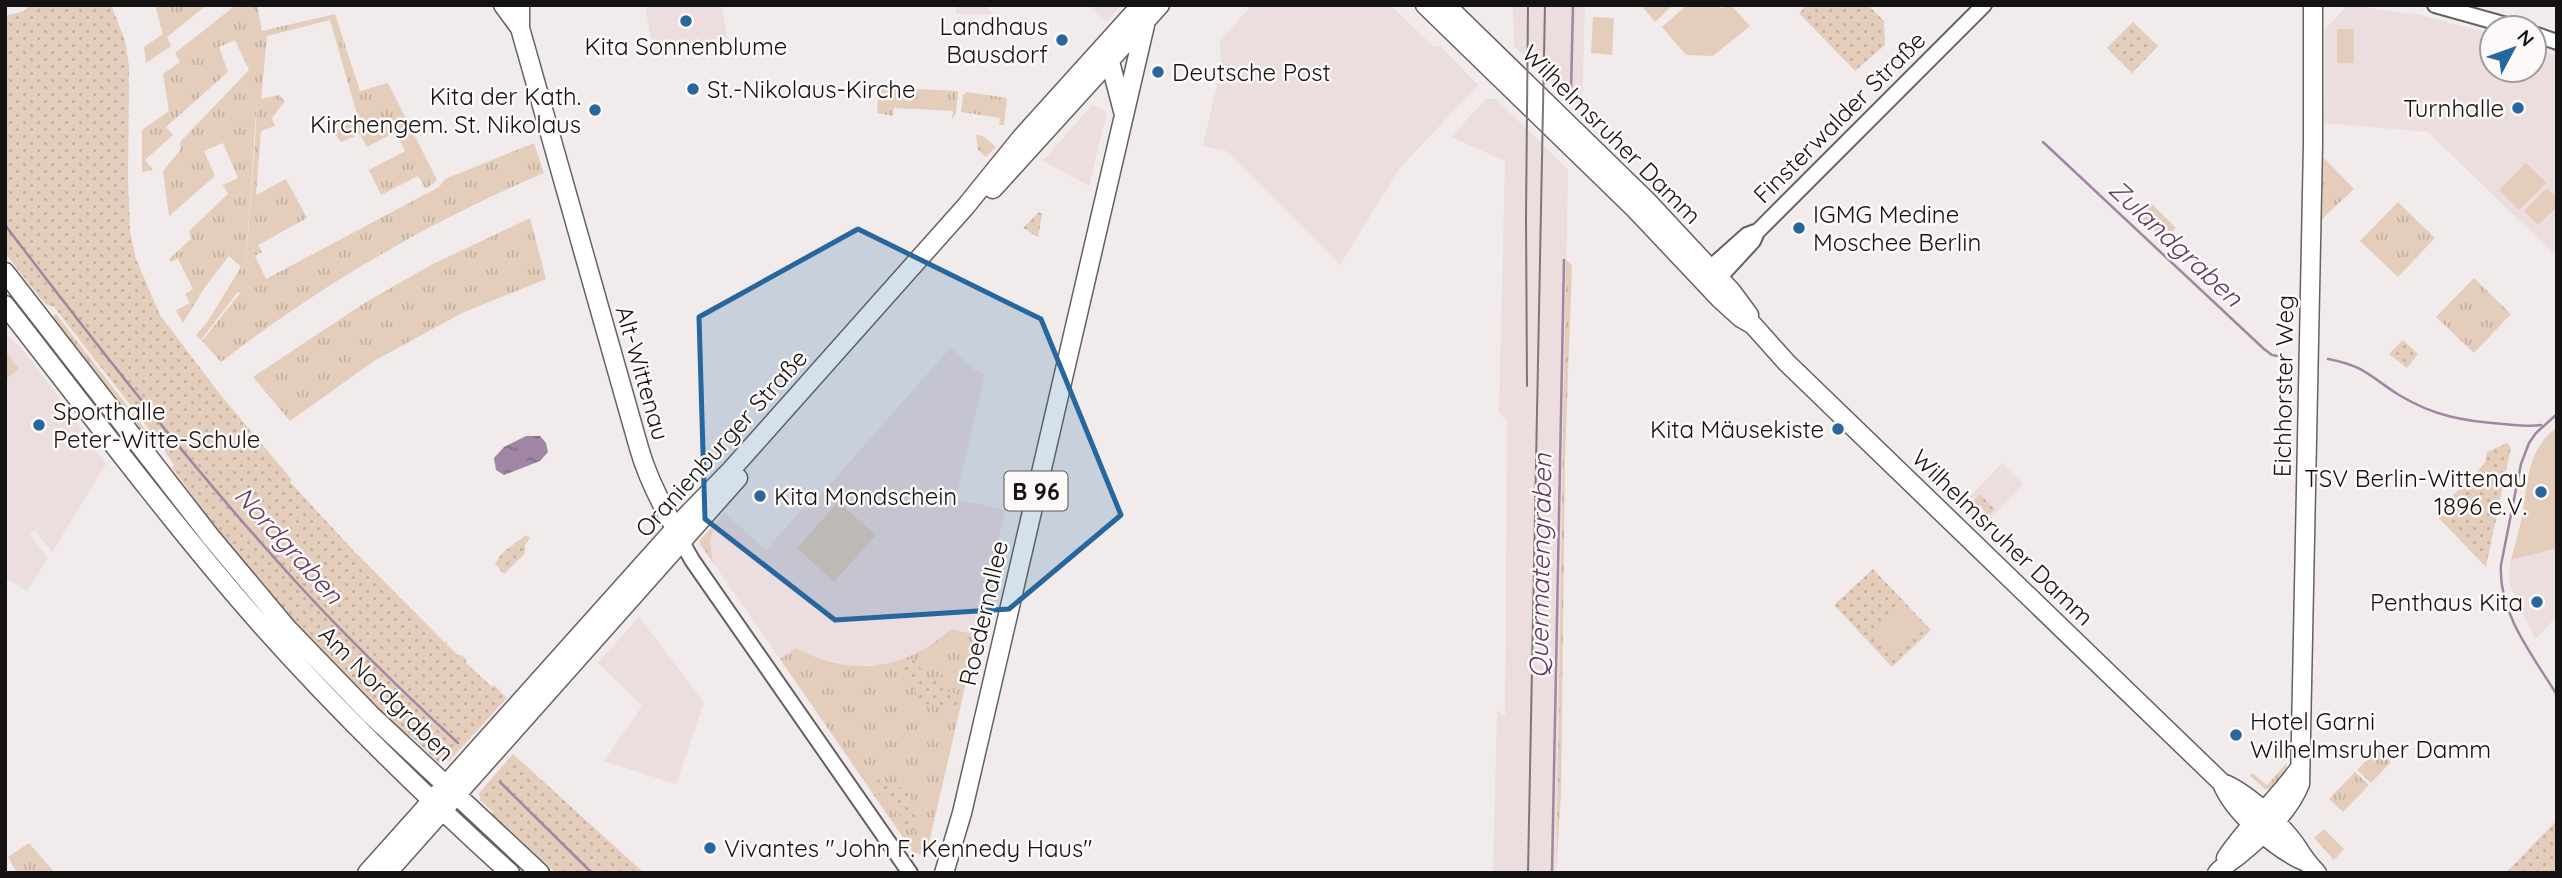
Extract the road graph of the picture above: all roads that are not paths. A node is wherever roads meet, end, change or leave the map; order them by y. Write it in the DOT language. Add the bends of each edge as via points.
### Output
graph roads {
  1 [pos="503,5"];
  2 [pos="520,5"];
  3 [pos="1160,5"];
  4 [pos="1425,5"];
  5 [pos="1984,5"];
  6 [pos="2313,5"];
  7 [pos="2435,5"];
  8 [pos="1143,14"];
  9 [pos="1449,15"];
  10 [pos="2478,17"];
  11 [pos="520,27"];
  12 [pos="1107,43"];
  13 [pos="1110,62"];
  14 [pos="1124,117"];
  15 [pos="5,272"];
  16 [pos="1715,273"];
  17 [pos="5,305"];
  18 [pos="1753,325"];
  19 [pos="735,473"];
  20 [pos="679,535"];
  21 [pos="451,790"];
  22 [pos="437,806"];
  23 [pos="2263,822"];
  24 [pos="2310,867"];
  25 [pos="2219,870"];
  26 [pos="367,873"];
  27 [pos="387,873"];
  28 [pos="510,873"];
  29 [pos="540,873"];
  30 [pos="910,873"];
  31 [pos="944,873"];
  1 -- 11 [label="main road, Alt-Wittenau"];
  2 -- 11 [label="main road, Alt-Wittenau"];
  3 -- 8 [label="main road, Oranienburger Straße / B 96"];
  4 -- 9 [label="main road, Wilhelmsruher Damm"];
  5 -- 16 [label="street, Finsterwalder Straße" via="1753,241"];
  6 -- 23 [label="main road, Eichhorster Weg" via="2300,784 2295,796"];
  7 -- 10 [label="street"];
  8 -- 12 [label="main road, Oranienburger Straße / B 96"];
  8 -- 13 [label="main road, Oranienburger Straße"];
  8 -- 14 [label="main road, Roedernallee / B 96"];
  9 -- 16 [label="main road, Wilhelmsruher Damm" via="1630,184"];
  9 -- 18 [label="main road, Wilhelmsruher Damm" via="1720,299"];
  11 -- 20 [label="main road, Alt-Wittenau" via="644,466"];
  12 -- 13 [label="main road, B 96"];
  12 -- 19 [label="main road, Oranienburger Straße" via="1014,145"];
  13 -- 14 [label="main road, Roedernallee / B 96"];
  13 -- 19 [label="main road, Oranienburger Straße"];
  14 -- 31 [label="main road, Roedernallee / B 96" via="962,813"];
  15 -- 21 [label="main road, Am Nordgraben" via="255,591 336,681"];
  16 -- 18 [label="main road, Wilhelmsruher Damm" via="1748,312"];
  17 -- 22 [label="main road, Am Nordgraben" via="235,594 327,697"];
  18 -- 23 [label="main road, Wilhelmsruher Damm" via="2222,783 2227,796"];
  19 -- 20 [label="main road, Oranienburger Straße"];
  20 -- 21 [label="main road, Oranienburger Straße"];
  20 -- 30 [label="street, Alt-Wittenau"];
  21 -- 22 [label="main road, Oranienburger Straße"];
  21 -- 29 [label="main road, Am Nordgraben"];
  22 -- 26 [label="main road, Oranienburger Straße"];
  22 -- 27 [label="main road, Oranienburger Straße"];
  22 -- 28 [label="main road, Am Nordgraben"];
  23 -- 24 [label="main road, Wilhelmsruher Damm" via="2288,854"];
  23 -- 25 [label="main road, Eichhorster Weg" via="2234,846"];
}
